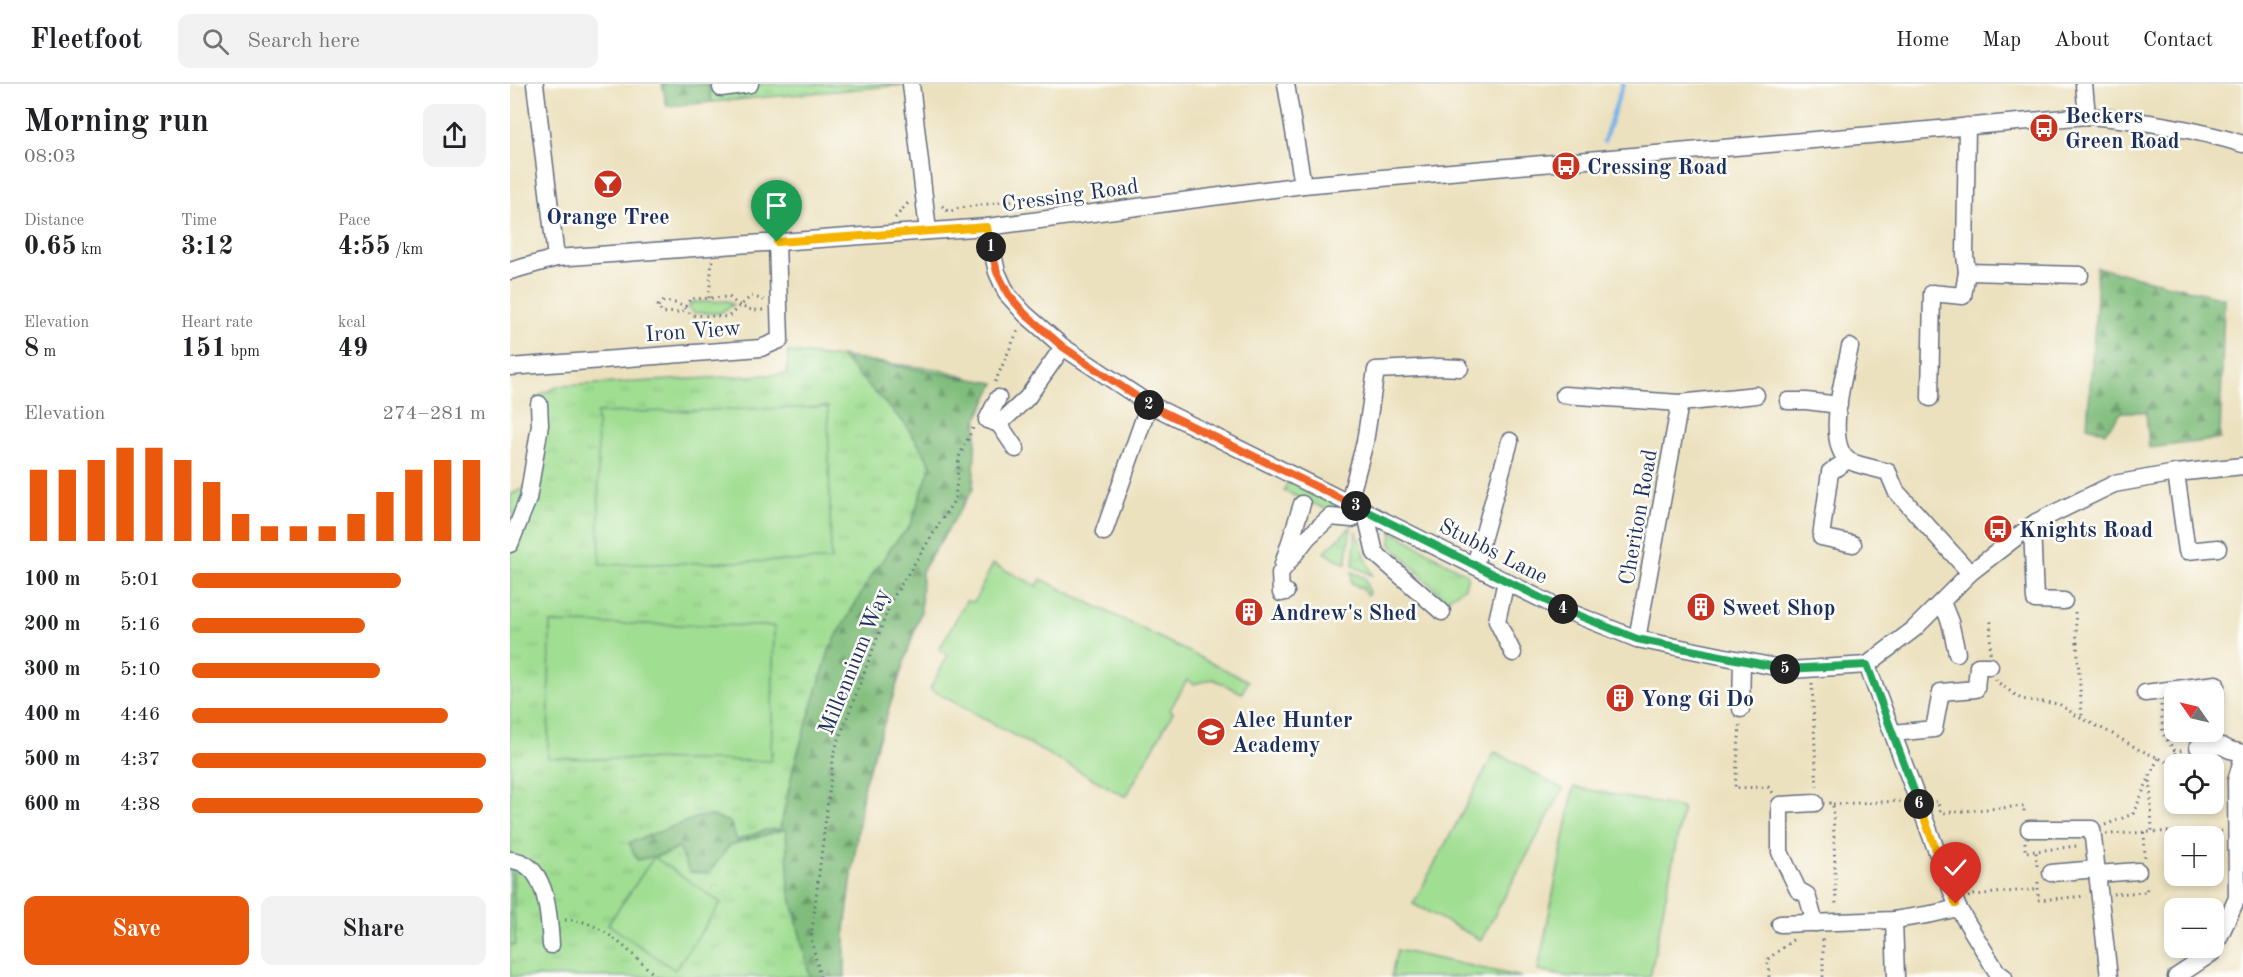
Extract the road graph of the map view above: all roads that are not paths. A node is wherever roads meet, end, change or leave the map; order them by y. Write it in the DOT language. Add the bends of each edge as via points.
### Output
graph roads {
  1 [pos="535,84"];
  2 [pos="750,84"];
  3 [pos="912,84"];
  4 [pos="1286,84"];
  5 [pos="2084,84"];
  6 [pos="722,88"];
  7 [pos="2087,116"];
  8 [pos="1967,126"];
  9 [pos="2243,144"];
  10 [pos="1302,185"];
  11 [pos="987,227"];
  12 [pos="928,231"];
  13 [pos="777,242"];
  14 [pos="556,258"];
  15 [pos="510,272"];
  16 [pos="1967,272"];
  17 [pos="2080,275"];
  18 [pos="1063,347"];
  19 [pos="1850,347"];
  20 [pos="510,367"];
  21 [pos="1460,368"];
  22 [pos="996,390"];
  23 [pos="1564,395"];
  24 [pos="1756,395"];
  25 [pos="1930,398"];
  26 [pos="1788,401"];
  27 [pos="539,404"];
  28 [pos="1149,404"];
  29 [pos="1680,404"];
  30 [pos="1839,405"];
  31 [pos="997,432"];
  32 [pos="1510,441"];
  33 [pos="1016,449"];
  34 [pos="1848,460"];
  35 [pos="2243,466"];
  36 [pos="2176,473"];
  37 [pos="1302,504"];
  38 [pos="1357,507"];
  39 [pos="2032,525"];
  40 [pos="1104,532"];
  41 [pos="510,544"];
  42 [pos="1853,544"];
  43 [pos="2218,548"];
  44 [pos="1475,565"];
  45 [pos="1280,573"];
  46 [pos="1970,573"];
  47 [pos="1506,581"];
  48 [pos="1286,592"];
  49 [pos="2064,601"];
  50 [pos="1942,602"];
  51 [pos="1442,612"];
  52 [pos="1637,639"];
  53 [pos="1513,653"];
  54 [pos="1957,653"];
  55 [pos="1742,660"];
  56 [pos="1867,665"];
  57 [pos="1990,666"];
  58 [pos="2164,691"];
  59 [pos="2153,692"];
  60 [pos="1741,709"];
  61 [pos="1893,733"];
  62 [pos="2206,742"];
  63 [pos="2243,754"];
  64 [pos="1819,800"];
  65 [pos="2026,829"];
  66 [pos="510,860"];
  67 [pos="2138,871"];
  68 [pos="2097,872"];
  69 [pos="2051,873"];
  70 [pos="1957,906"];
  71 [pos="1894,920"];
  72 [pos="1815,923"];
  73 [pos="1780,924"];
  74 [pos="551,945"];
  75 [pos="1896,977"];
  76 [pos="2004,977"];
  77 [pos="2109,977"];
  78 [pos="2176,977"];
  1 -- 14 [label="street"];
  2 -- 6 [label="street"];
  3 -- 12 [label="street"];
  4 -- 10 [label="street"];
  5 -- 7 [label="street"];
  7 -- 8 [label="street, Cressing Road"];
  7 -- 9 [label="street, Cressing Road" via="2168,125"];
  8 -- 10 [label="street, Cressing Road"];
  8 -- 16 [label="street"];
  10 -- 11 [label="street, Cressing Road"];
  11 -- 12 [label="street, Cressing Road"];
  11 -- 18 [label="street, Stubbs Lane" via="997,272 1008,294"];
  12 -- 13 [label="street, Cressing Road"];
  13 -- 14 [label="street, Cressing Road"];
  13 -- 20 [label="street, Iron View" via="780,340 761,348"];
  14 -- 15 [label="street, Cressing Road"];
  16 -- 17 [label="street"];
  16 -- 25 [label="street" via="1963,296 1932,293"];
  18 -- 28 [label="street, Stubbs Lane"];
  18 -- 31 [label="street"];
  19 -- 30 [label="street"];
  21 -- 38 [label="street" via="1376,370"];
  22 -- 31 [label="street" via="987,420"];
  23 -- 29 [label="street"];
  24 -- 29 [label="street"];
  26 -- 30 [label="street"];
  27 -- 41 [label="street" via="540,425 528,499"];
  28 -- 38 [label="street, Stubbs Lane"];
  28 -- 40 [label="street"];
  29 -- 52 [label="street, Cheriton Road"];
  30 -- 34 [label="street" via="1837,445"];
  31 -- 33 [label="street"];
  32 -- 44 [label="street"];
  34 -- 42 [label="street" via="1830,472 1821,537"];
  34 -- 46 [label="street" via="1888,472 1896,491"];
  35 -- 36 [label="street"];
  36 -- 39 [label="street" via="2114,484"];
  36 -- 43 [label="street" via="2187,551"];
  37 -- 45 [label="street"];
  38 -- 44 [label="street, Stubbs Lane"];
  38 -- 45 [label="street" via="1352,519 1330,517 1308,537"];
  38 -- 51 [label="street" via="1375,553"];
  39 -- 46 [label="street"];
  39 -- 49 [label="street" via="2035,600"];
  44 -- 47 [label="street, Stubbs Lane"];
  45 -- 48 [label="street" via="1281,593"];
  46 -- 50 [label="street"];
  47 -- 52 [label="street, Stubbs Lane" via="1557,607"];
  47 -- 53 [label="street" via="1497,621"];
  50 -- 54 [label="street"];
  50 -- 56 [label="street"];
  52 -- 55 [label="street, Stubbs Lane"];
  55 -- 56 [label="street, Stubbs Lane" via="1790,670"];
  55 -- 60 [label="street"];
  56 -- 61 [label="street"];
  57 -- 61 [label="street" via="1978,666 1976,689 1941,692 1934,729"];
  58 -- 59 [label="street"];
  61 -- 70 [label="street"];
  62 -- 63 [label="street"];
  63 -- 78 [label="street" via="2236,781 2237,898 2212,953"];
  64 -- 72 [label="street" via="1780,805 1780,852 1798,890 1807,895"];
  65 -- 68 [label="street" via="2092,832"];
  66 -- 74 [label="street" via="531,867 548,901"];
  67 -- 68 [label="street"];
  68 -- 69 [label="street"];
  68 -- 77 [label="street"];
  70 -- 71 [label="street"];
  70 -- 76 [label="street" via="1997,972"];
  71 -- 72 [label="street"];
  71 -- 75 [label="street"];
  72 -- 73 [label="street"];
}
